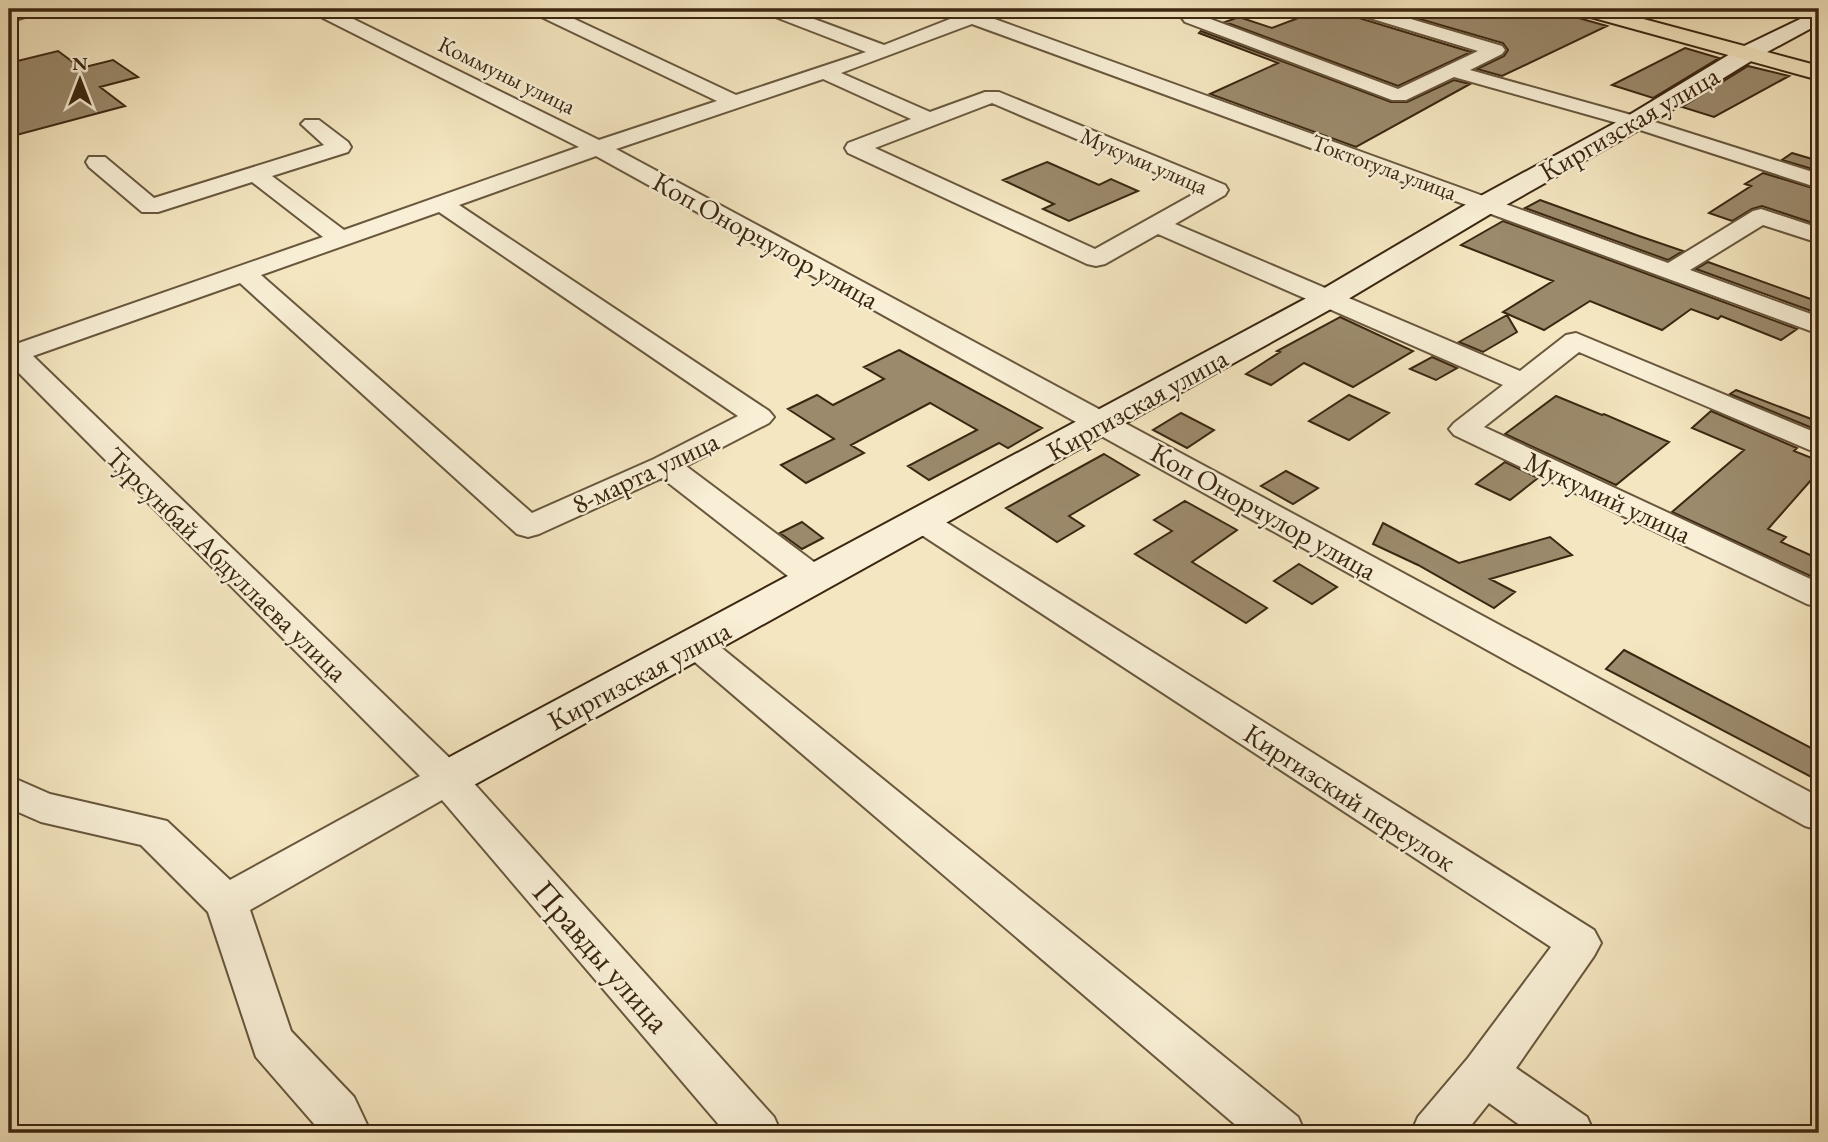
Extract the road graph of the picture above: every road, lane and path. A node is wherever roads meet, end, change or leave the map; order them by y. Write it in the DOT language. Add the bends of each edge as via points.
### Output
graph roads {
  1 [pos="31,9"];
  2 [pos="319,9"];
  3 [pos="539,9"];
  4 [pos="771,9"];
  5 [pos="993,9"];
  6 [pos="1226,9"];
  7 [pos="1359,9"];
  8 [pos="1583,9"];
  9 [pos="958,13"];
  10 [pos="1819,16"];
  11 [pos="9,17"];
  12 [pos="884,52"];
  13 [pos="1748,53"];
  14 [pos="1453,71"];
  15 [pos="823,72"];
  16 [pos="1819,73"];
  17 [pos="734,102"];
  18 [pos="930,120"];
  19 [pos="1635,122"];
  20 [pos="312,124"];
  21 [pos="598,148"];
  22 [pos="97,162"];
  23 [pos="256,174"];
  24 [pos="1819,181"];
  25 [pos="441,203"];
  26 [pos="1487,204"];
  27 [pos="1158,225"];
  28 [pos="1819,236"];
  29 [pos="341,239"];
  30 [pos="1672,271"];
  31 [pos="244,273"];
  32 [pos="1327,299"];
  33 [pos="1819,326"];
  34 [pos="11,351"];
  35 [pos="1523,383"];
  36 [pos="1102,423"];
  37 [pos="1819,445"];
  38 [pos="665,465"];
  39 [pos="922,521"];
  40 [pos="814,579"];
  41 [pos="1819,596"];
  42 [pos="695,644"];
  43 [pos="447,779"];
  44 [pos="9,791"];
  45 [pos="1819,815"];
  46 [pos="226,903"];
  47 [pos="1485,1073"];
  48 [pos="347,1133"];
  49 [pos="757,1133"];
  50 [pos="1281,1133"];
  51 [pos="1434,1133"];
  52 [pos="1570,1133"];
  1 -- 11 [label="street"];
  2 -- 21 [label="street, Коммуны улица"];
  3 -- 17 [label="street"];
  4 -- 12 [label="street"];
  5 -- 9 [label="street"];
  6 -- 14 [label="street" via="1191,18 1399,96"];
  7 -- 14 [label="street" via="1495,50"];
  8 -- 13 [label="main road"];
  9 -- 12 [label="street"];
  9 -- 26 [label="street, Токтогула улица"];
  10 -- 13 [label="street, Киргизская улица"];
  12 -- 15 [label="street"];
  13 -- 16 [label="main road"];
  13 -- 19 [label="street, Киргизская улица"];
  14 -- 19 [label="street"];
  15 -- 17 [label="street"];
  15 -- 18 [label="street"];
  17 -- 21 [label="street"];
  18 -- 27 [label="street, Мукуми улица" via="992,96 1217,190"];
  18 -- 27 [label="street, Мукуми улица" via="856,148 1096,259"];
  19 -- 24 [label="street"];
  19 -- 26 [label="street, Киргизская улица"];
  20 -- 23 [label="street" via="340,147"];
  21 -- 25 [label="street"];
  21 -- 36 [label="street, Коп Онорчулор улица"];
  22 -- 23 [label="street" via="150,207"];
  23 -- 29 [label="street"];
  25 -- 29 [label="street"];
  25 -- 38 [label="street, 8-марта улица" via="760,417"];
  26 -- 30 [label="street, Токтогула улица"];
  26 -- 32 [label="street, Киргизская улица"];
  27 -- 32 [label="street"];
  28 -- 30 [label="street" via="1760,216"];
  29 -- 31 [label="street"];
  30 -- 33 [label="street, Токтогула улица"];
  31 -- 34 [label="street"];
  31 -- 38 [label="street, 8-марта улица" via="528,527"];
  32 -- 35 [label="street"];
  32 -- 36 [label="street, Киргизская улица"];
  34 -- 43 [label="street, Турсунбай Абдуллаева улица"];
  35 -- 37 [label="street, Мукумий улица" via="1576,341"];
  35 -- 41 [label="street, Мукумий улица" via="1464,429"];
  36 -- 39 [label="street, Киргизская улица"];
  36 -- 45 [label="street, Коп Онорчулор улица"];
  38 -- 40 [label="street"];
  39 -- 40 [label="street, Киргизская улица"];
  39 -- 47 [label="street, Киргизский переулок" via="1578,943"];
  40 -- 42 [label="street, Киргизская улица"];
  42 -- 43 [label="street, Киргизская улица"];
  42 -- 50 [label="street"];
  43 -- 46 [label="street"];
  43 -- 49 [label="street, Правды улица"];
  44 -- 46 [label="street" via="41,807 153,832"];
  46 -- 48 [label="street" via="272,1043 337,1113"];
  47 -- 51 [label="street, Киргизский переулок"];
  47 -- 52 [label="street"];
}
